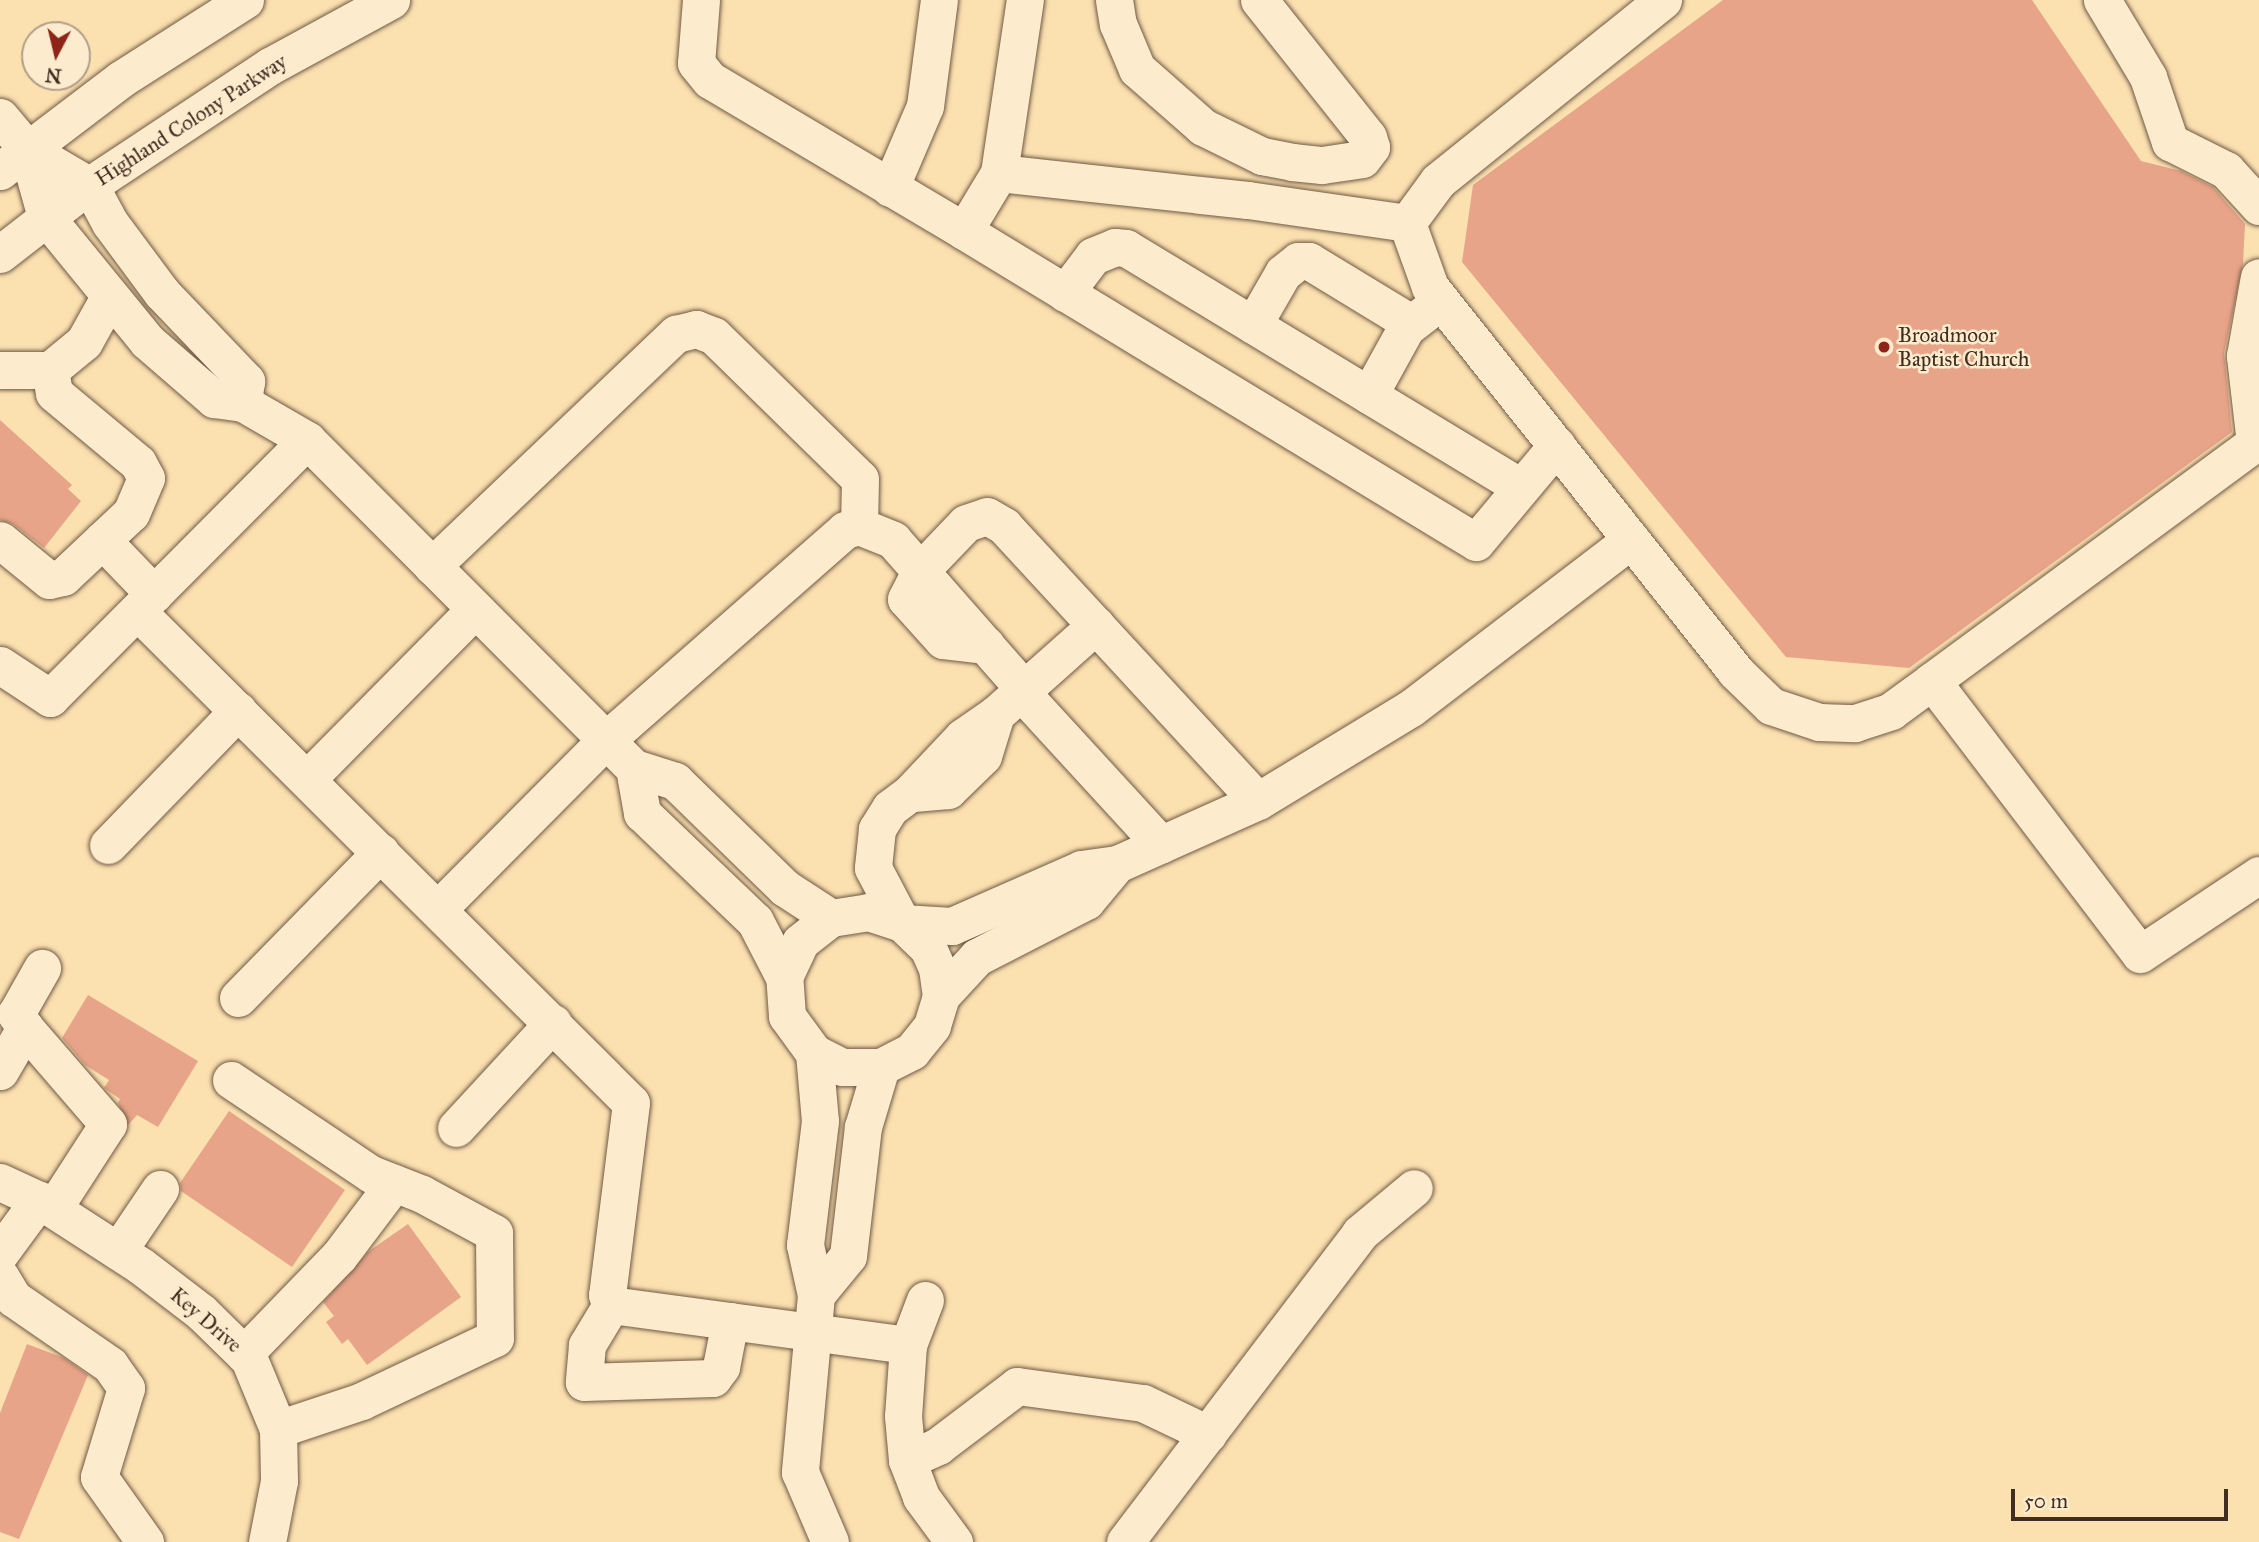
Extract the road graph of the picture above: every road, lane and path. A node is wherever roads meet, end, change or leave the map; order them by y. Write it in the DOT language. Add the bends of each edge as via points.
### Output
graph roads {
  1 [pos="245,0"];
  2 [pos="391,0"];
  3 [pos="701,0"];
  4 [pos="939,0"];
  5 [pos="1025,0"];
  6 [pos="1114,0"];
  7 [pos="1259,0"];
  8 [pos="1663,0"];
  9 [pos="2102,0"];
  10 [pos="0,117"];
  11 [pos="13,160"];
  12 [pos="999,173"];
  13 [pos="90,186"];
  14 [pos="890,188"];
  15 [pos="2259,206"];
  16 [pos="46,217"];
  17 [pos="1407,223"];
  18 [pos="964,231"];
  19 [pos="0,254"];
  20 [pos="2259,277"];
  21 [pos="1065,293"];
  22 [pos="109,297"];
  23 [pos="1442,302"];
  24 [pos="1411,323"];
  25 [pos="1253,325"];
  26 [pos="0,370"];
  27 [pos="50,370"];
  28 [pos="1368,395"];
  29 [pos="243,403"];
  30 [pos="307,440"];
  31 [pos="2257,442"];
  32 [pos="1557,445"];
  33 [pos="1519,486"];
  34 [pos="859,526"];
  35 [pos="0,540"];
  36 [pos="102,540"];
  37 [pos="1631,540"];
  38 [pos="0,559"];
  39 [pos="432,566"];
  40 [pos="36,571"];
  41 [pos="920,571"];
  42 [pos="145,602"];
  43 [pos="475,609"];
  44 [pos="1096,625"];
  45 [pos="0,665"];
  46 [pos="1933,681"];
  47 [pos="1014,698"];
  48 [pos="238,711"];
  49 [pos="606,740"];
  50 [pos="634,768"];
  51 [pos="307,779"];
  52 [pos="1258,801"];
  53 [pos="108,845"];
  54 [pos="1161,845"];
  55 [pos="381,852"];
  56 [pos="1117,864"];
  57 [pos="2259,875"];
  58 [pos="438,909"];
  59 [pos="831,918"];
  60 [pos="902,923"];
  61 [pos="42,968"];
  62 [pos="784,977"];
  63 [pos="941,996"];
  64 [pos="238,998"];
  65 [pos="553,1023"];
  66 [pos="25,1028"];
  67 [pos="814,1053"];
  68 [pos="881,1067"];
  69 [pos="0,1071"];
  70 [pos="231,1080"];
  71 [pos="456,1128"];
  72 [pos="0,1182"];
  73 [pos="394,1183"];
  74 [pos="1413,1188"];
  75 [pos="160,1189"];
  76 [pos="46,1204"];
  77 [pos="118,1251"];
  78 [pos="0,1253"];
  79 [pos="0,1276"];
  80 [pos="816,1295"];
  81 [pos="925,1300"];
  82 [pos="611,1305"];
  83 [pos="730,1321"];
  84 [pos="813,1331"];
  85 [pos="908,1345"];
  86 [pos="244,1354"];
  87 [pos="278,1429"];
  88 [pos="1209,1434"];
  89 [pos="907,1460"];
  90 [pos="145,1542"];
  91 [pos="267,1542"];
  92 [pos="830,1542"];
  93 [pos="954,1542"];
  94 [pos="1125,1542"];
  1 -- 11 [label="street" via="121,79"];
  2 -- 13 [label="street, Highland Colony Parkway" via="270,66"];
  3 -- 14 [label="street" via="699,70 732,95"];
  4 -- 14 [label="street" via="925,106"];
  5 -- 12 [label="street"];
  6 -- 7 [label="street" via="1118,24 1137,69 1203,127 1262,156 1322,165 1362,159 1371,147 1368,137"];
  8 -- 17 [label="street" via="1438,181"];
  9 -- 15 [label="street" via="2129,38 2148,77 2170,142 2226,170"];
  10 -- 11 [label="street"];
  11 -- 13 [label="street"];
  11 -- 16 [label="street"];
  12 -- 17 [label="street"];
  12 -- 18 [label="street"];
  13 -- 16 [label="street, Highland Colony Parkway"];
  13 -- 29 [label="street" via="110,223 162,293 246,381"];
  14 -- 18 [label="street"];
  16 -- 19 [label="street, Highland Colony Parkway"];
  16 -- 22 [label="street"];
  17 -- 23 [label="street" via="1421,272"];
  18 -- 21 [label="street"];
  20 -- 31 [label="street" via="2245,356"];
  21 -- 25 [label="street" via="1093,256 1115,247 1126,248"];
  21 -- 33 [label="street" via="1476,542"];
  22 -- 27 [label="street" via="84,342"];
  22 -- 29 [label="street" via="214,398"];
  23 -- 24 [label="street"];
  23 -- 32 [label="street"];
  24 -- 25 [label="street" via="1309,261 1298,261 1283,273"];
  24 -- 28 [label="street"];
  25 -- 28 [label="street"];
  26 -- 27 [label="street"];
  27 -- 36 [label="street" via="54,393 138,463 146,478 131,513"];
  28 -- 33 [label="street"];
  29 -- 30 [label="street"];
  30 -- 39 [label="street"];
  30 -- 42 [label="street"];
  31 -- 46 [label="street"];
  32 -- 33 [label="street"];
  32 -- 37 [label="street"];
  34 -- 39 [label="street" via="860,479 714,336 696,330 676,334"];
  34 -- 41 [label="street" via="893,540"];
  34 -- 49 [label="street" via="845,530"];
  35 -- 40 [label="street"];
  36 -- 40 [label="street" via="63,576 49,580"];
  36 -- 42 [label="street"];
  37 -- 46 [label="street" via="1735,671 1771,706 1819,722 1855,723 1891,711"];
  37 -- 52 [label="street" via="1411,708"];
  38 -- 40 [label="street"];
  39 -- 43 [label="street"];
  41 -- 44 [label="street" via="966,523 987,516 1004,526"];
  41 -- 47 [label="street" via="906,599 911,608 943,640 986,645"];
  42 -- 45 [label="street" via="50,698"];
  42 -- 48 [label="street"];
  43 -- 49 [label="street"];
  43 -- 51 [label="street"];
  44 -- 47 [label="street"];
  44 -- 52 [label="street"];
  46 -- 57 [label="street" via="2140,954"];
  47 -- 54 [label="street"];
  47 -- 60 [label="street" via="963,737 890,808 877,829 873,868"];
  48 -- 51 [label="street"];
  48 -- 53 [label="street"];
  49 -- 50 [label="street"];
  49 -- 58 [label="street"];
  50 -- 59 [label="street" via="676,781 785,888"];
  50 -- 62 [label="street" via="642,813 755,921"];
  51 -- 55 [label="street"];
  52 -- 54 [label="street"];
  54 -- 56 [label="street"];
  55 -- 58 [label="street"];
  55 -- 64 [label="street"];
  56 -- 60 [label="street" via="1081,869 952,926"];
  56 -- 63 [label="street" via="1086,901 977,957"];
  58 -- 65 [label="street"];
  59 -- 60 [label="street" via="868,912"];
  59 -- 62 [label="street" via="800,942"];
  60 -- 63 [label="street" via="928,948"];
  61 -- 66 [label="street" via="16,1014"];
  62 -- 67 [label="street" via="787,1016 800,1040"];
  63 -- 68 [label="street" via="932,1026 912,1051"];
  65 -- 71 [label="street"];
  65 -- 82 [label="street" via="631,1102 607,1295"];
  66 -- 69 [label="street"];
  66 -- 76 [label="street" via="108,1124"];
  67 -- 68 [label="street" via="842,1067"];
  67 -- 80 [label="street" via="820,1121 805,1245"];
  68 -- 80 [label="street" via="863,1127 848,1256"];
  70 -- 73 [label="street" via="371,1174"];
  72 -- 76 [label="street, Key Drive"];
  73 -- 86 [label="street" via="339,1256"];
  73 -- 87 [label="street" via="494,1233 495,1338 362,1401"];
  74 -- 88 [label="street" via="1360,1233"];
  75 -- 77 [label="street"];
  76 -- 77 [label="street, Key Drive"];
  76 -- 78 [label="street"];
  77 -- 86 [label="street, Key Drive" via="201,1312"];
  79 -- 90 [label="street" via="13,1297 110,1365 126,1388 99,1478"];
  80 -- 84 [label="street"];
  81 -- 85 [label="street"];
  82 -- 83 [label="street"];
  82 -- 83 [label="street" via="587,1345 584,1382 713,1378 721,1367"];
  83 -- 84 [label="street"];
  84 -- 85 [label="street"];
  84 -- 92 [label="street" via="800,1472"];
  85 -- 89 [label="street" via="903,1416"];
  86 -- 87 [label="street, Key Drive"];
  87 -- 91 [label="street, Key Drive" via="279,1481"];
  88 -- 89 [label="street" via="1143,1403 1017,1386 938,1446"];
  88 -- 94 [label="street"];
  89 -- 93 [label="street" via="921,1497"];
}
